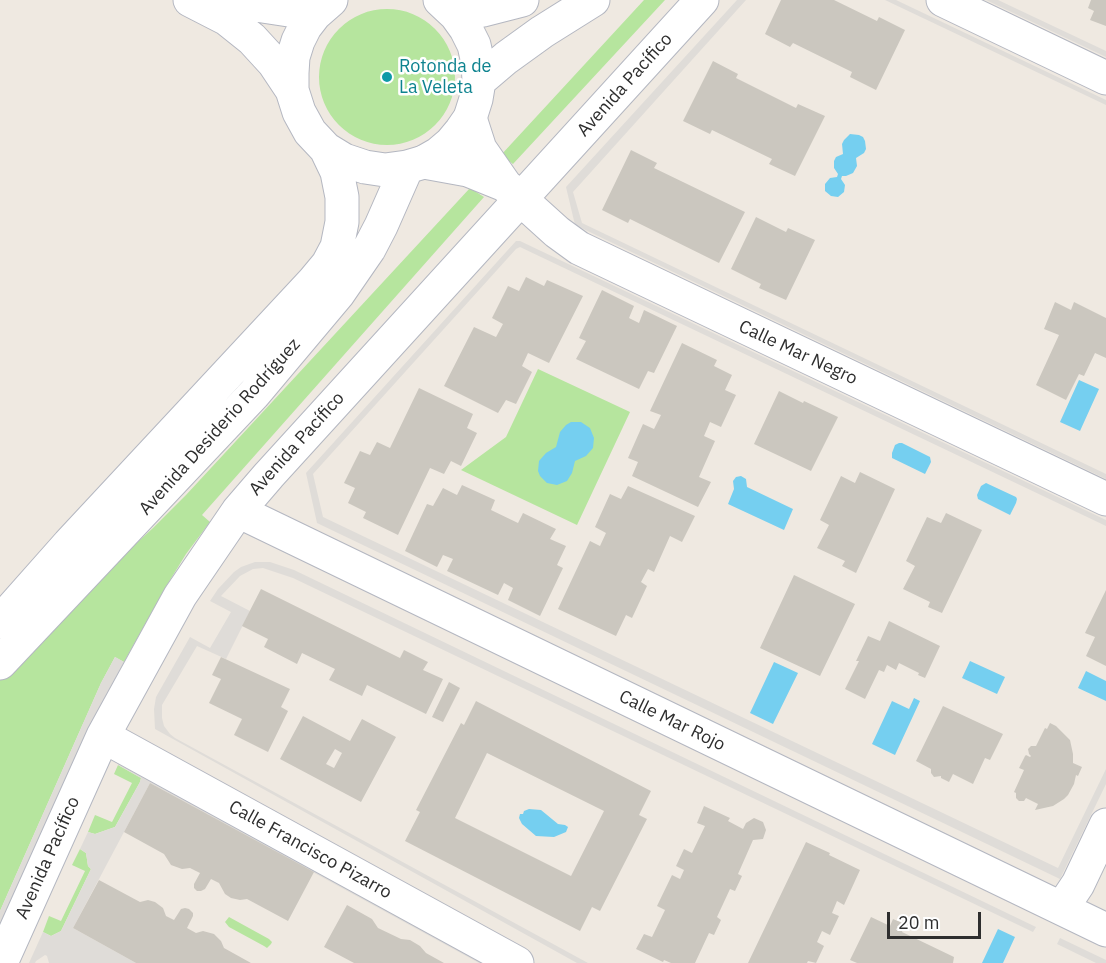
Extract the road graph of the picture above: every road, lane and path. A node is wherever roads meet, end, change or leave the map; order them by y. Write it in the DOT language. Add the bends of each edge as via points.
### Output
graph roads {
  1 [pos="190,0"];
  2 [pos="224,0"];
  3 [pos="522,0"];
  4 [pos="592,0"];
  5 [pos="702,0"];
  6 [pos="943,0"];
  7 [pos="323,7"];
  8 [pos="448,7"];
  9 [pos="1106,78"];
  10 [pos="479,81"];
  11 [pos="292,90"];
  12 [pos="470,118"];
  13 [pos="326,149"];
  14 [pos="415,164"];
  15 [pos="513,191"];
  16 [pos="1106,499"];
  17 [pos="238,511"];
  18 [pos="0,622"];
  19 [pos="0,663"];
  20 [pos="103,736"];
  21 [pos="1106,825"];
  22 [pos="1062,908"];
  23 [pos="1106,930"];
  24 [pos="1,963"];
  25 [pos="517,963"];
  1 -- 11 [label="street" via="227,19 252,39"];
  2 -- 7 [label="street"];
  3 -- 8 [label="street" via="483,10"];
  4 -- 10 [label="street" via="542,32"];
  5 -- 15 [label="street, Avenida Pacífico"];
  6 -- 9 [label="street"];
  7 -- 11 [label="street" via="305,27 298,42 293,57"];
  8 -- 10 [label="street" via="474,45"];
  10 -- 12 [label="street"];
  11 -- 13 [label="street" via="310,132"];
  12 -- 14 [label="street" via="438,154"];
  12 -- 15 [label="street, Calle Mar Negro" via="480,148"];
  13 -- 14 [label="street, Calle Mar Negro" via="365,167 385,170"];
  13 -- 18 [label="street, Avenida Desiderio Rodríguez" via="342,197 337,247 328,264"];
  14 -- 15 [label="street, Calle Mar Negro" via="468,170"];
  14 -- 19 [label="street, Avenida Desiderio Rodríguez" via="355,272 255,394"];
  15 -- 16 [label="street, Calle Mar Negro" via="579,248"];
  15 -- 17 [label="street, Avenida Pacífico"];
  17 -- 20 [label="street, Avenida Pacífico" via="180,596"];
  17 -- 22 [label="street, Calle Mar Rojo"];
  20 -- 24 [label="street, Avenida Pacífico"];
  20 -- 25 [label="street, Calle Francisco Pizarro"];
  21 -- 22 [label="street"];
  22 -- 23 [label="street, Calle Mar Rojo"];
}
